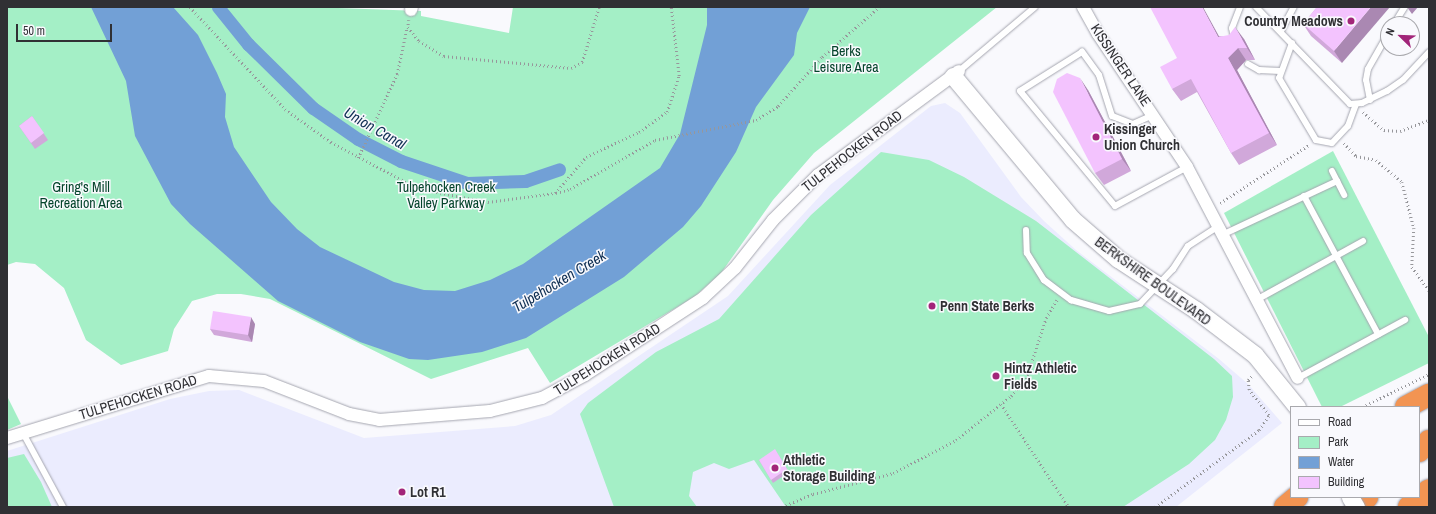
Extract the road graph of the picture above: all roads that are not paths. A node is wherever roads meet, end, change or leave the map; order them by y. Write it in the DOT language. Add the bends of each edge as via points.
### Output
graph roads {
  1 [pos="1035,7"];
  2 [pos="1083,7"];
  3 [pos="1240,7"];
  4 [pos="1256,7"];
  5 [pos="1294,7"];
  6 [pos="1281,30"];
  7 [pos="1236,43"];
  8 [pos="1292,43"];
  9 [pos="1380,48"];
  10 [pos="1429,52"];
  11 [pos="1248,64"];
  12 [pos="1280,71"];
  13 [pos="956,74"];
  14 [pos="1370,100"];
  15 [pos="1356,104"];
  16 [pos="1155,115"];
  17 [pos="1187,167"];
  18 [pos="1332,171"];
  19 [pos="1337,181"];
  20 [pos="1344,194"];
  21 [pos="1304,196"];
  22 [pos="1222,229"];
  23 [pos="1026,230"];
  24 [pos="1363,241"];
  25 [pos="1336,256"];
  26 [pos="1159,286"];
  27 [pos="1258,299"];
  28 [pos="1405,320"];
  29 [pos="1378,334"];
  30 [pos="1298,378"];
  31 [pos="1429,395"];
  32 [pos="1297,406"];
  33 [pos="1408,406"];
  34 [pos="23,433"];
  35 [pos="7,438"];
  36 [pos="1429,441"];
  37 [pos="1420,450"];
  38 [pos="1429,490"];
  39 [pos="1296,498"];
  40 [pos="1351,498"];
  41 [pos="1367,498"];
  42 [pos="1420,498"];
  43 [pos="1420,498"];
  44 [pos="63,507"];
  45 [pos="1285,507"];
  46 [pos="1356,507"];
  47 [pos="1409,507"];
  1 -- 13 [label="lane, TULPEHOCKEN ROAD"];
  2 -- 16 [label="street, KISSINGER LANE" via="1098,34"];
  3 -- 7 [label="lane" via="1232,28"];
  4 -- 6 [label="lane"];
  5 -- 6 [label="lane"];
  6 -- 8 [label="lane"];
  8 -- 12 [label="lane"];
  8 -- 15 [label="lane" via="1324,81 1350,104"];
  9 -- 14 [label="lane" via="1368,69 1366,80"];
  10 -- 14 [label="lane" via="1403,80"];
  11 -- 12 [label="lane" via="1259,70"];
  12 -- 15 [label="lane" via="1279,78 1316,140 1332,143 1348,126"];
  13 -- 26 [label="street, BERKSHIRE BOULEVARD" via="1072,219 1118,259"];
  13 -- 34 [label="street, TULPEHOCKEN ROAD" via="813,180 773,220 735,268 703,298 585,375 542,398 490,411 378,420 345,412 264,381 209,376"];
  14 -- 15 [label="lane"];
  16 -- 17 [label="street, KISSINGER LANE"];
  16 -- 17 [label="lane" via="1133,124 1112,116 1099,75 1082,52 1020,91 1115,206"];
  17 -- 22 [label="street, KISSINGER LANE"];
  18 -- 19 [label="lane"];
  19 -- 20 [label="lane"];
  19 -- 21 [label="lane"];
  21 -- 22 [label="lane"];
  21 -- 25 [label="lane"];
  22 -- 26 [label="lane" via="1188,246"];
  22 -- 27 [label="street, KISSINGER LANE"];
  23 -- 26 [label="lane" via="1027,253 1033,267 1061,293 1089,307 1126,310 1140,304"];
  24 -- 25 [label="lane"];
  25 -- 27 [label="lane"];
  25 -- 29 [label="lane"];
  26 -- 32 [label="street, BERKSHIRE BOULEVARD" via="1256,355"];
  27 -- 30 [label="street, KISSINGER LANE"];
  28 -- 29 [label="lane"];
  29 -- 30 [label="lane"];
  31 -- 33 [label="highway"];
  34 -- 35 [label="street, TULPEHOCKEN ROAD"];
  34 -- 44 [label="lane"];
  36 -- 37 [label="highway"];
  38 -- 43 [label="highway"];
  39 -- 45 [label="highway"];
  40 -- 46 [label="street, bridge"];
  41 -- 46 [label="highway"];
  42 -- 47 [label="highway"];
}
